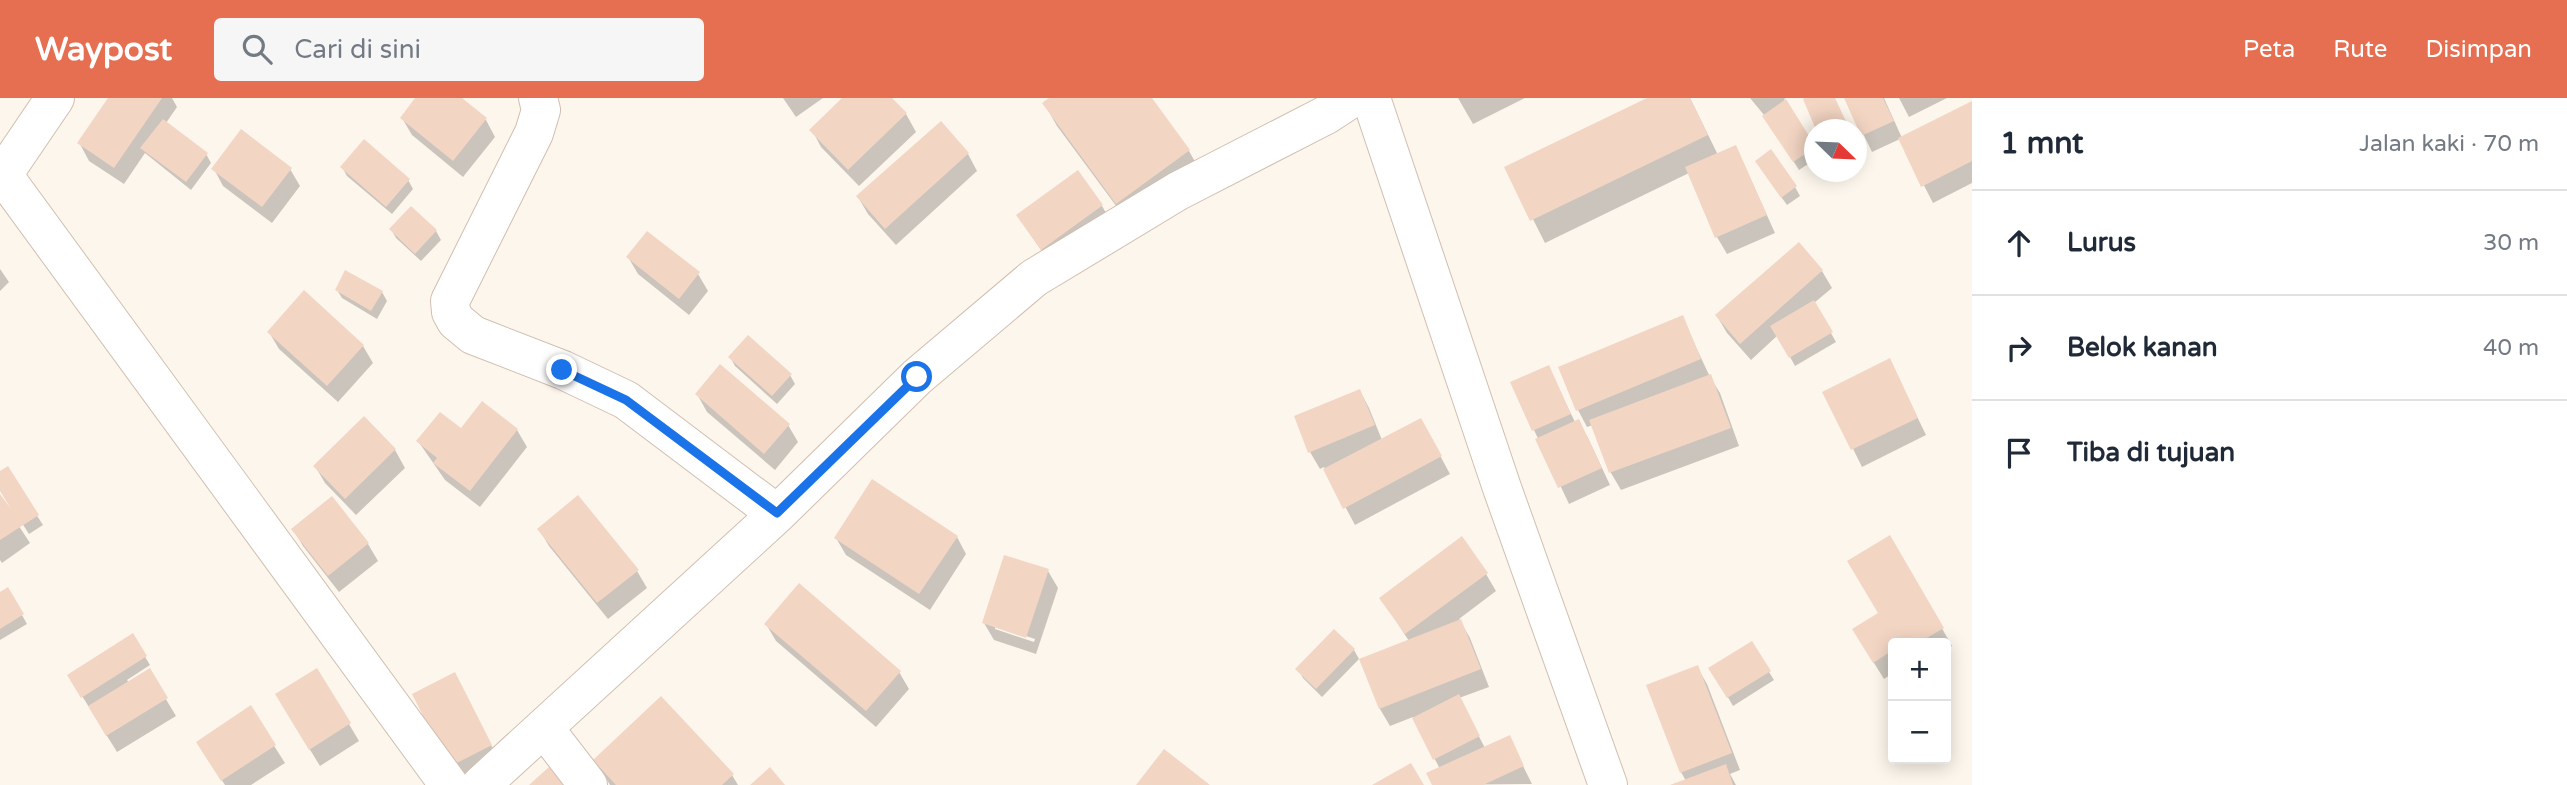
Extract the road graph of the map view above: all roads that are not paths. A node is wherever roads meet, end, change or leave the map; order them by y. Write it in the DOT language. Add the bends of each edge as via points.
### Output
graph roads {
  1 [pos="55,98"];
  2 [pos="538,98"];
  3 [pos="1352,98"];
  4 [pos="1371,98"];
  5 [pos="1,177"];
  6 [pos="777,513"];
  7 [pos="544,728"];
  8 [pos="449,785"];
  9 [pos="481,785"];
  10 [pos="588,785"];
  11 [pos="1608,785"];
  1 -- 5 [label="street"];
  2 -- 6 [label="street" via="541,110 534,134 450,301 456,321 473,335 626,400"];
  3 -- 6 [label="street" via="1178,191 1034,278 917,377"];
  4 -- 11 [label="street"];
  5 -- 8 [label="street"];
  6 -- 7 [label="street"];
  7 -- 9 [label="street"];
  7 -- 10 [label="street"];
}
